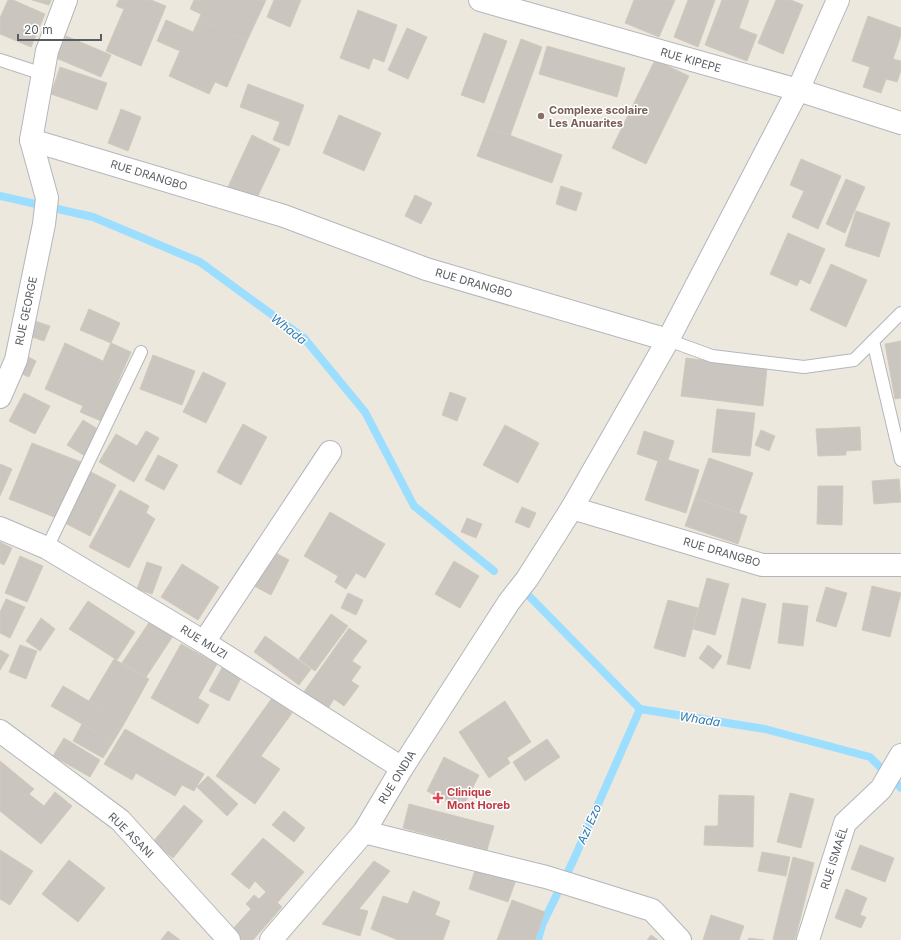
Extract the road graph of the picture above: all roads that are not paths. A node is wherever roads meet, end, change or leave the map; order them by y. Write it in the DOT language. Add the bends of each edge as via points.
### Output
graph roads {
  1 [pos="66,0"];
  2 [pos="480,0"];
  3 [pos="838,0"];
  4 [pos="0,60"];
  5 [pos="43,74"];
  6 [pos="798,90"];
  7 [pos="901,123"];
  8 [pos="31,140"];
  9 [pos="901,313"];
  10 [pos="668,340"];
  11 [pos="873,341"];
  12 [pos="141,352"];
  13 [pos="0,397"];
  14 [pos="330,452"];
  15 [pos="901,460"];
  16 [pos="572,508"];
  17 [pos="0,528"];
  18 [pos="47,548"];
  19 [pos="901,564"];
  20 [pos="204,642"];
  21 [pos="0,731"];
  22 [pos="898,760"];
  23 [pos="402,768"];
  24 [pos="364,832"];
  25 [pos="229,940"];
  26 [pos="271,940"];
  27 [pos="680,940"];
  28 [pos="808,940"];
  1 -- 5 [label="street" via="47,51"];
  2 -- 6 [label="street, RUE KIPEPE"];
  3 -- 6 [label="street, RUE ONDIA"];
  4 -- 5 [label="lane"];
  5 -- 8 [label="street"];
  6 -- 7 [label="street, RUE KIPEPE"];
  6 -- 10 [label="street, RUE ONDIA"];
  8 -- 10 [label="street, RUE DRANGBO" via="275,213 426,269"];
  8 -- 13 [label="street, RUE GEORGE" via="46,198 44,224 16,360"];
  9 -- 11 [label="lane"];
  10 -- 11 [label="lane" via="712,356 804,367 854,360"];
  10 -- 16 [label="street, RUE ONDIA"];
  11 -- 15 [label="lane"];
  12 -- 18 [label="lane"];
  14 -- 20 [label="street"];
  16 -- 19 [label="street, RUE DRANGBO" via="762,565"];
  16 -- 23 [label="street, RUE ONDIA"];
  17 -- 18 [label="street, RUE MUZI"];
  18 -- 20 [label="street, RUE MUZI"];
  20 -- 23 [label="street, RUE MUZI"];
  21 -- 25 [label="street, RUE ASANI" via="120,820"];
  22 -- 28 [label="street, RUE ISMAËL" via="881,789 844,823"];
  23 -- 24 [label="street, RUE ONDIA"];
  24 -- 26 [label="street, RUE ONDIA"];
  24 -- 27 [label="street" via="546,877 652,910"];
}
